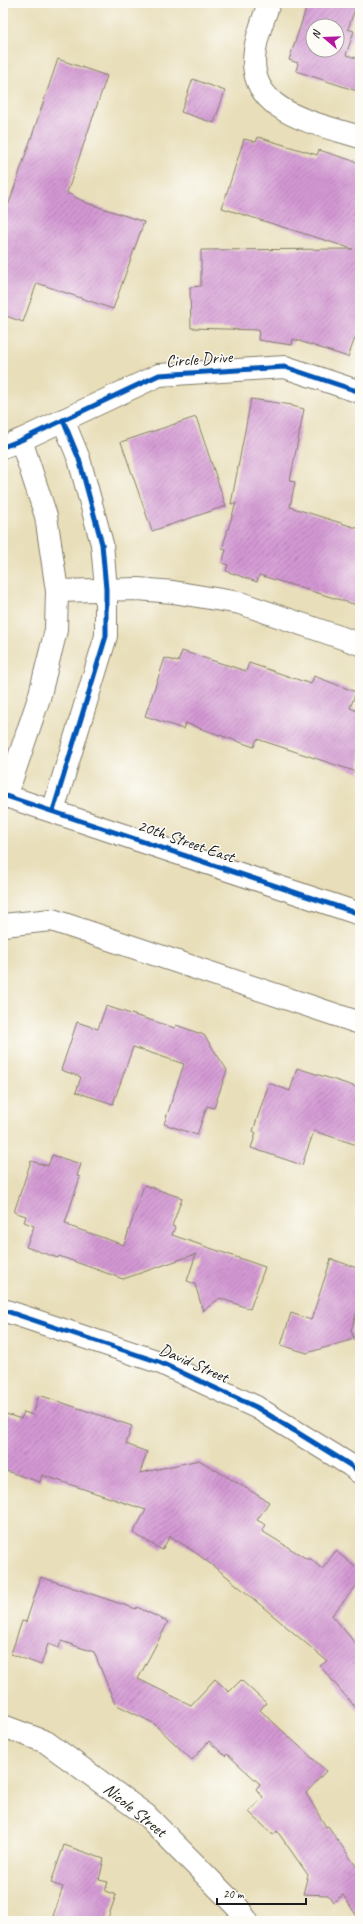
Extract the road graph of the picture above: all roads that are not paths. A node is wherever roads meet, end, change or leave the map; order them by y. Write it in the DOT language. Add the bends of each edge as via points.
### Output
graph roads {
  1 [pos="269,3"];
  2 [pos="360,137"];
  3 [pos="360,392"];
  4 [pos="63,420"];
  5 [pos="12,444"];
  6 [pos="106,589"];
  7 [pos="57,591"];
  8 [pos="360,644"];
  9 [pos="4,795"];
  10 [pos="53,810"];
  11 [pos="360,914"];
  12 [pos="3,925"];
  13 [pos="360,1022"];
  14 [pos="3,1310"];
  15 [pos="360,1473"];
  16 [pos="3,1726"];
  17 [pos="247,1921"];
  1 -- 2 [label="street" via="254,50 254,64 262,90 270,100 290,115"];
  3 -- 4 [label="street, Circle Drive" via="285,367 159,375"];
  4 -- 5 [label="street, Circle Drive"];
  4 -- 6 [label="street" via="78,459 102,544"];
  5 -- 7 [label="street" via="46,516"];
  6 -- 7 [label="street"];
  6 -- 8 [label="street" via="173,592 240,603"];
  6 -- 10 [label="street" via="106,636"];
  7 -- 9 [label="street" via="56,630 39,698"];
  9 -- 10 [label="street, 20th Street East"];
  10 -- 11 [label="street, 20th Street East"];
  12 -- 13 [label="street" via="52,920"];
  14 -- 15 [label="street, David Street" via="159,1362 256,1407"];
  16 -- 17 [label="street, Nicole Street" via="46,1742 146,1815 239,1909"];
}
